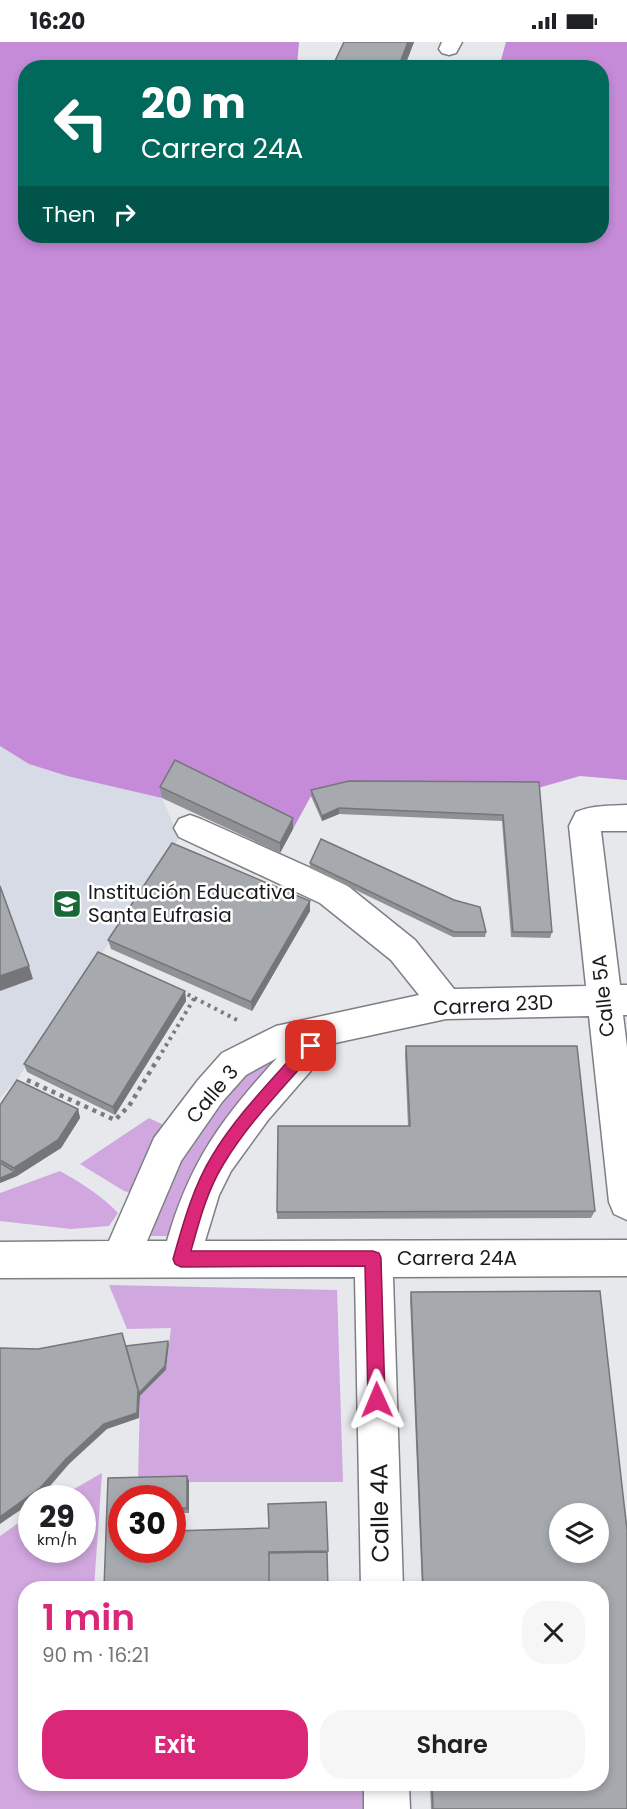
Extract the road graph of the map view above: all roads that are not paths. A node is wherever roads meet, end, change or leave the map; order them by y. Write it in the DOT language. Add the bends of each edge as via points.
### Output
graph roads {
  1 [pos="627,818"];
  2 [pos="190,828"];
  3 [pos="615,1000"];
  4 [pos="446,1004"];
  5 [pos="324,1031"];
  6 [pos="627,1202"];
  7 [pos="373,1258"];
  8 [pos="627,1258"];
  9 [pos="181,1259"];
  10 [pos="0,1260"];
  11 [pos="120,1260"];
  12 [pos="382,1581"];
  13 [pos="387,1791"];
  14 [pos="387,1809"];
  1 -- 3 [label="street, Calle 5A" via="592,819 585,826"];
  2 -- 4 [label="street" via="332,893 404,950"];
  3 -- 4 [label="street, Carrera 23D"];
  3 -- 6 [label="street, Calle 5A"];
  4 -- 5 [label="street, Carrera 23D"];
  5 -- 9 [label="street" via="217,1161 193,1215"];
  5 -- 11 [label="street, Calle 3" via="276,1041 234,1064 167,1150"];
  7 -- 8 [label="street, Carrera 24A"];
  7 -- 9 [label="street, Carrera 24A"];
  7 -- 12 [label="street, Calle 4A"];
  9 -- 11 [label="street, Carrera 24A"];
  10 -- 11 [label="street, Carrera 24A"];
  13 -- 14 [label="street"];
}
